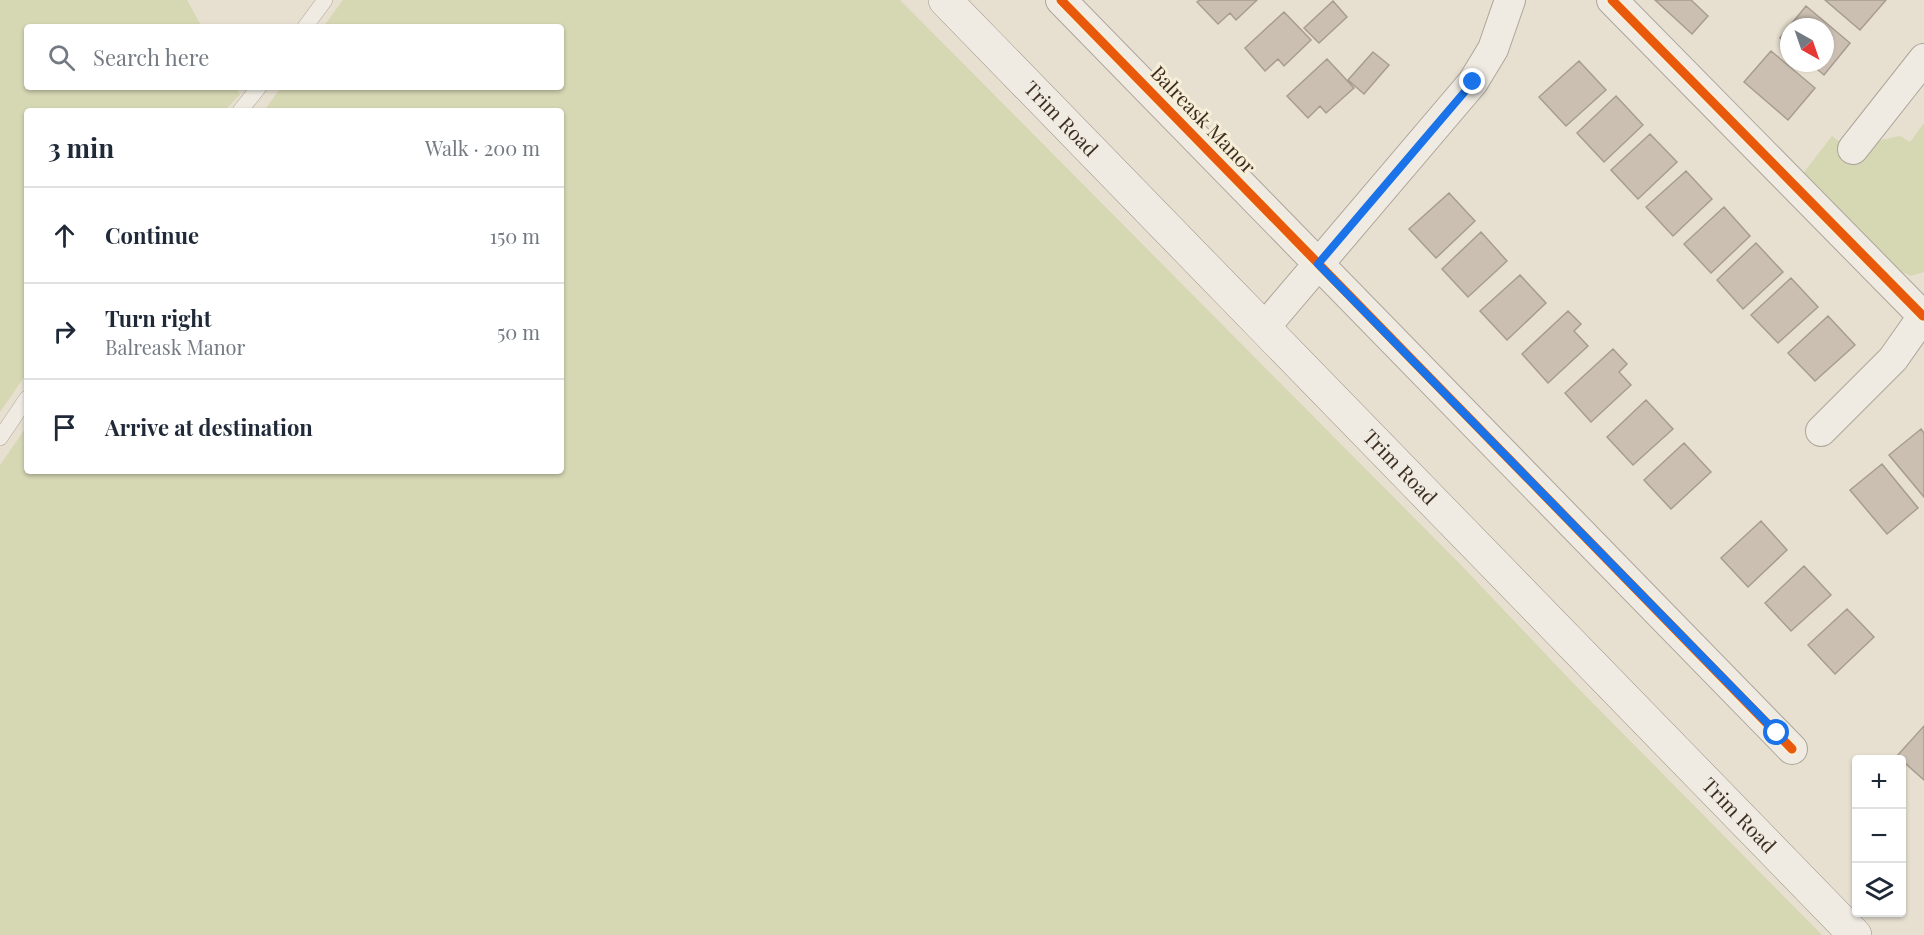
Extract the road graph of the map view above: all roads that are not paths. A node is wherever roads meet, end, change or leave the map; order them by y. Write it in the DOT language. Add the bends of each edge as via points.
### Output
graph roads {
  1 [pos="325,0"];
  2 [pos="945,0"];
  3 [pos="1061,0"];
  4 [pos="1510,0"];
  5 [pos="1612,0"];
  6 [pos="306,24"];
  7 [pos="1924,59"];
  8 [pos="257,90"];
  9 [pos="242,108"];
  10 [pos="1853,149"];
  11 [pos="1318,264"];
  12 [pos="1923,315"];
  13 [pos="1264,328"];
  14 [pos="24,402"];
  15 [pos="1821,431"];
  16 [pos="0,438"];
  17 [pos="1792,749"];
  18 [pos="1855,935"];
  1 -- 6 [label="lane"];
  2 -- 13 [label="main road, Trim Road"];
  3 -- 11 [label="street, Balreask Manor"];
  4 -- 11 [label="street" via="1493,49 1473,82"];
  5 -- 12 [label="street"];
  7 -- 10 [label="street"];
  8 -- 9 [label="lane"];
  11 -- 13 [label="street"];
  11 -- 17 [label="street, Balreask Manor"];
  12 -- 15 [label="street" via="1893,359"];
  13 -- 18 [label="main road, Trim Road"];
  14 -- 16 [label="lane"];
}
